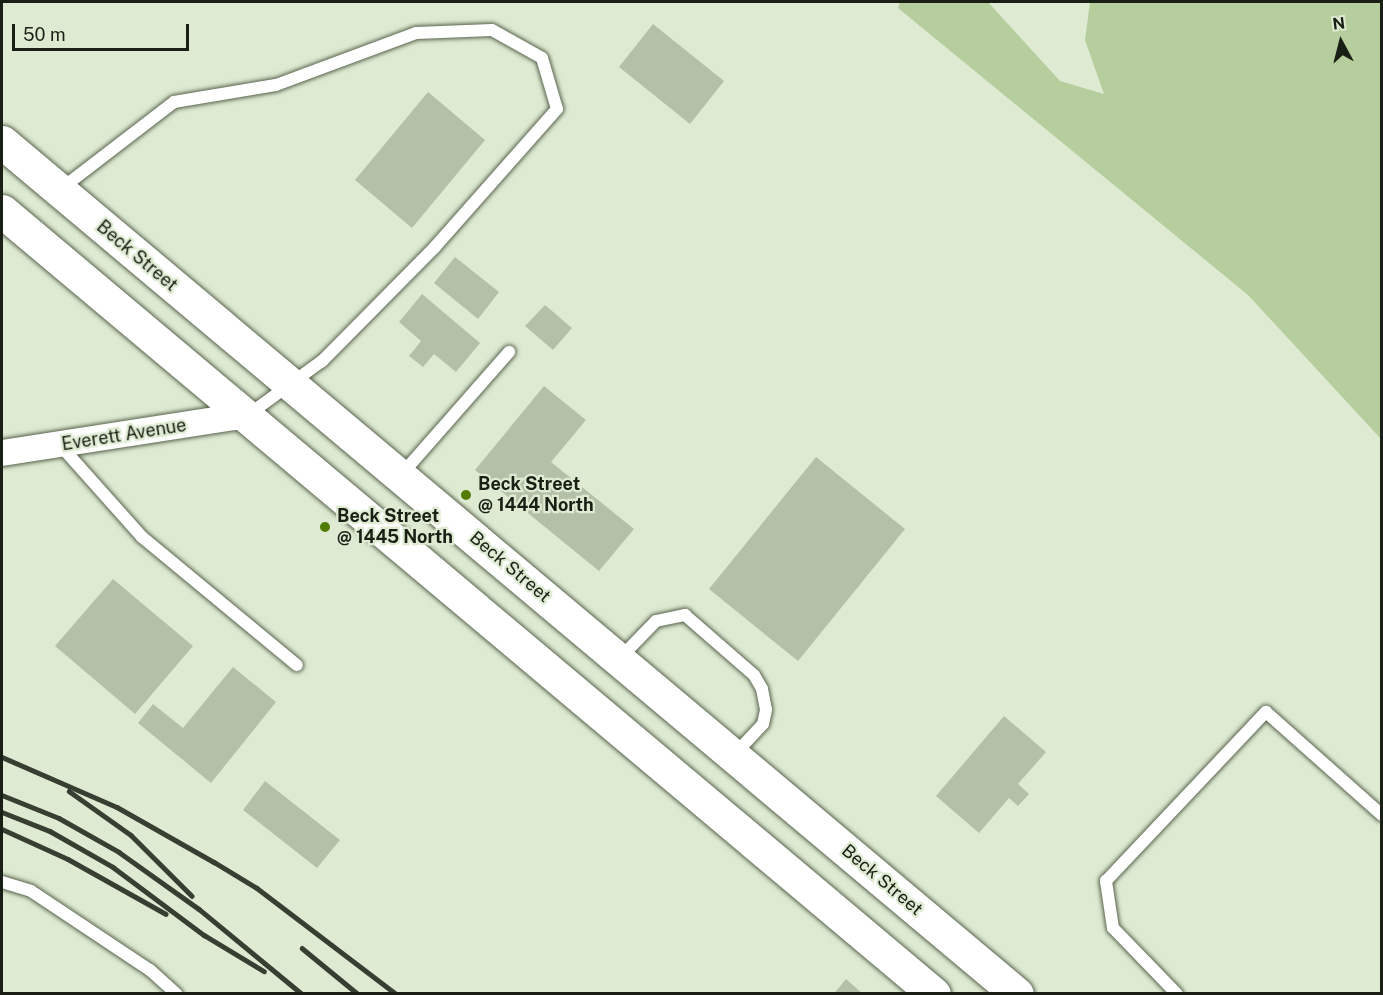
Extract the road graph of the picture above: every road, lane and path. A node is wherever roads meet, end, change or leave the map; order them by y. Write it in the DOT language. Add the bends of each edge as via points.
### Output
graph roads {
  1 [pos="2,142"];
  2 [pos="59,190"];
  3 [pos="3,214"];
  4 [pos="509,352"];
  5 [pos="290,384"];
  6 [pos="247,415"];
  7 [pos="60,446"];
  8 [pos="2,453"];
  9 [pos="401,476"];
  10 [pos="619,659"];
  11 [pos="297,665"];
  12 [pos="734,756"];
  13 [pos="1382,815"];
  14 [pos="2,882"];
  15 [pos="177,993"];
  16 [pos="934,993"];
  17 [pos="1017,993"];
  18 [pos="1177,993"];
  1 -- 2 [label="main road, Beck Street"];
  2 -- 5 [label="main road, Beck Street"];
  2 -- 5 [label="lane" via="174,102 276,85 416,33 492,30 542,58 557,109 435,246 322,361"];
  3 -- 6 [label="main road"];
  4 -- 9 [label="lane"];
  5 -- 6 [label="lane"];
  5 -- 9 [label="main road, Beck Street"];
  6 -- 7 [label="street, Everett Avenue"];
  6 -- 16 [label="main road"];
  7 -- 8 [label="street, Everett Avenue"];
  7 -- 11 [label="lane" via="142,537"];
  9 -- 10 [label="main road, Beck Street"];
  10 -- 12 [label="main road, Beck Street"];
  10 -- 12 [label="lane" via="656,621 685,615 754,675 762,689 766,710 763,723"];
  12 -- 17 [label="main road, Beck Street"];
  13 -- 18 [label="lane" via="1266,712 1106,881 1113,928"];
  14 -- 15 [label="lane" via="31,891 150,970"];
}
